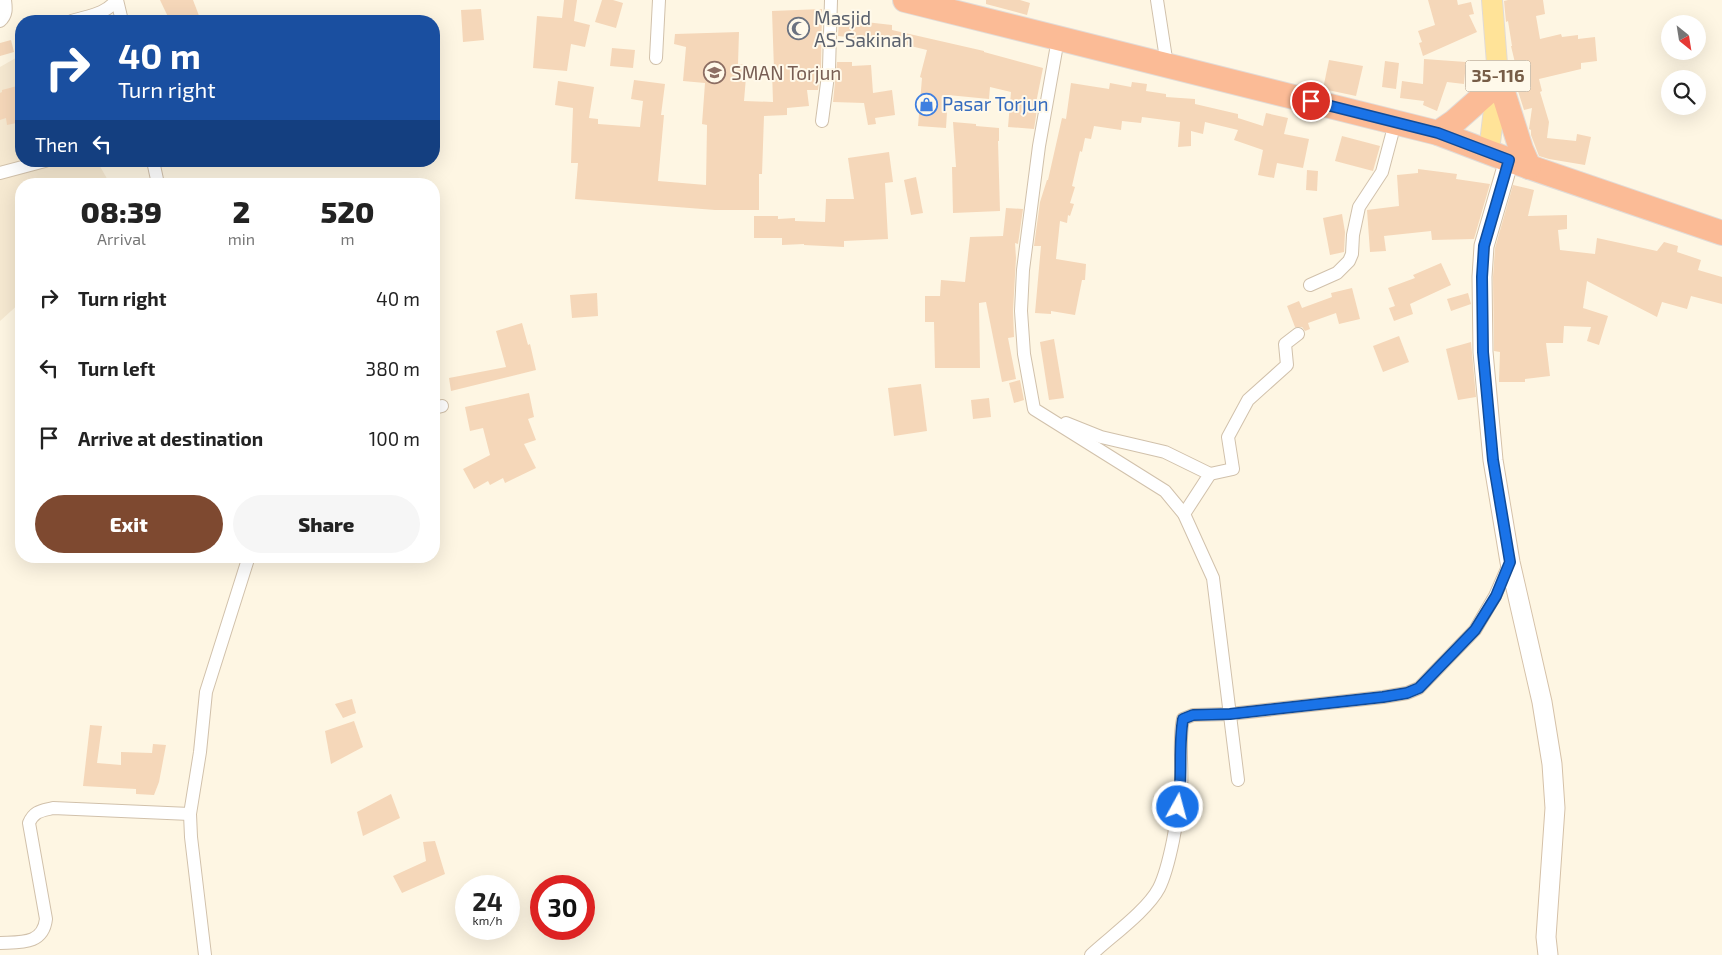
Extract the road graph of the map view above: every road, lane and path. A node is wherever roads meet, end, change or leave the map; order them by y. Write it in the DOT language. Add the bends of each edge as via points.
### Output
graph roads {
  1 [pos="4,0"];
  2 [pos="117,0"];
  3 [pos="658,0"];
  4 [pos="831,0"];
  5 [pos="905,0"];
  6 [pos="1157,0"];
  7 [pos="1492,0"];
  8 [pos="91,15"];
  9 [pos="121,15"];
  10 [pos="0,21"];
  11 [pos="1058,40"];
  12 [pos="656,58"];
  13 [pos="1167,65"];
  14 [pos="1497,80"];
  15 [pos="822,121"];
  16 [pos="1395,123"];
  17 [pos="1438,133"];
  18 [pos="1509,159"];
  19 [pos="22,167"];
  20 [pos="0,173"];
  21 [pos="1722,233"];
  22 [pos="1310,285"];
  23 [pos="1298,334"];
  24 [pos="1034,409"];
  25 [pos="1210,474"];
  26 [pos="1184,514"];
  27 [pos="1510,562"];
  28 [pos="247,563"];
  29 [pos="1230,714"];
  30 [pos="1238,780"];
  31 [pos="190,814"];
  32 [pos="0,943"];
  33 [pos="205,955"];
  34 [pos="1091,955"];
  35 [pos="1548,955"];
  1 -- 10 [label="street" via="6,10"];
  2 -- 8 [label="street" via="106,10"];
  2 -- 9 [label="street"];
  3 -- 12 [label="street"];
  4 -- 15 [label="street" via="829,68"];
  5 -- 11 [label="highway"];
  6 -- 13 [label="street"];
  7 -- 14 [label="main road, 35-116"];
  11 -- 13 [label="highway"];
  11 -- 24 [label="street" via="1039,146 1023,270 1024,354"];
  13 -- 16 [label="highway"];
  14 -- 17 [label="highway" via="1454,122"];
  14 -- 18 [label="main road, 35-116"];
  14 -- 18 [label="highway" via="1521,149"];
  16 -- 17 [label="highway"];
  16 -- 22 [label="street" via="1382,172 1359,207 1349,262 1336,273"];
  17 -- 18 [label="highway"];
  18 -- 21 [label="highway"];
  18 -- 27 [label="street" via="1484,246 1482,277 1483,352 1493,460"];
  19 -- 20 [label="street"];
  23 -- 25 [label="street" via="1284,344 1287,365 1248,400 1228,437 1234,468"];
  24 -- 25 [label="street" via="1101,437 1165,452"];
  24 -- 26 [label="street" via="1164,491"];
  25 -- 26 [label="street"];
  26 -- 29 [label="street" via="1212,578"];
  27 -- 29 [label="street" via="1496,596 1475,630 1419,688 1383,697"];
  27 -- 35 [label="street" via="1552,764 1555,808 1546,936"];
  28 -- 31 [label="street" via="206,692"];
  29 -- 30 [label="street"];
  29 -- 34 [label="street" via="1193,715 1183,719 1181,791 1170,855 1159,888 1138,913"];
  31 -- 32 [label="street" via="52,808 36,812 29,823 45,927 34,940"];
  31 -- 33 [label="street"];
}
